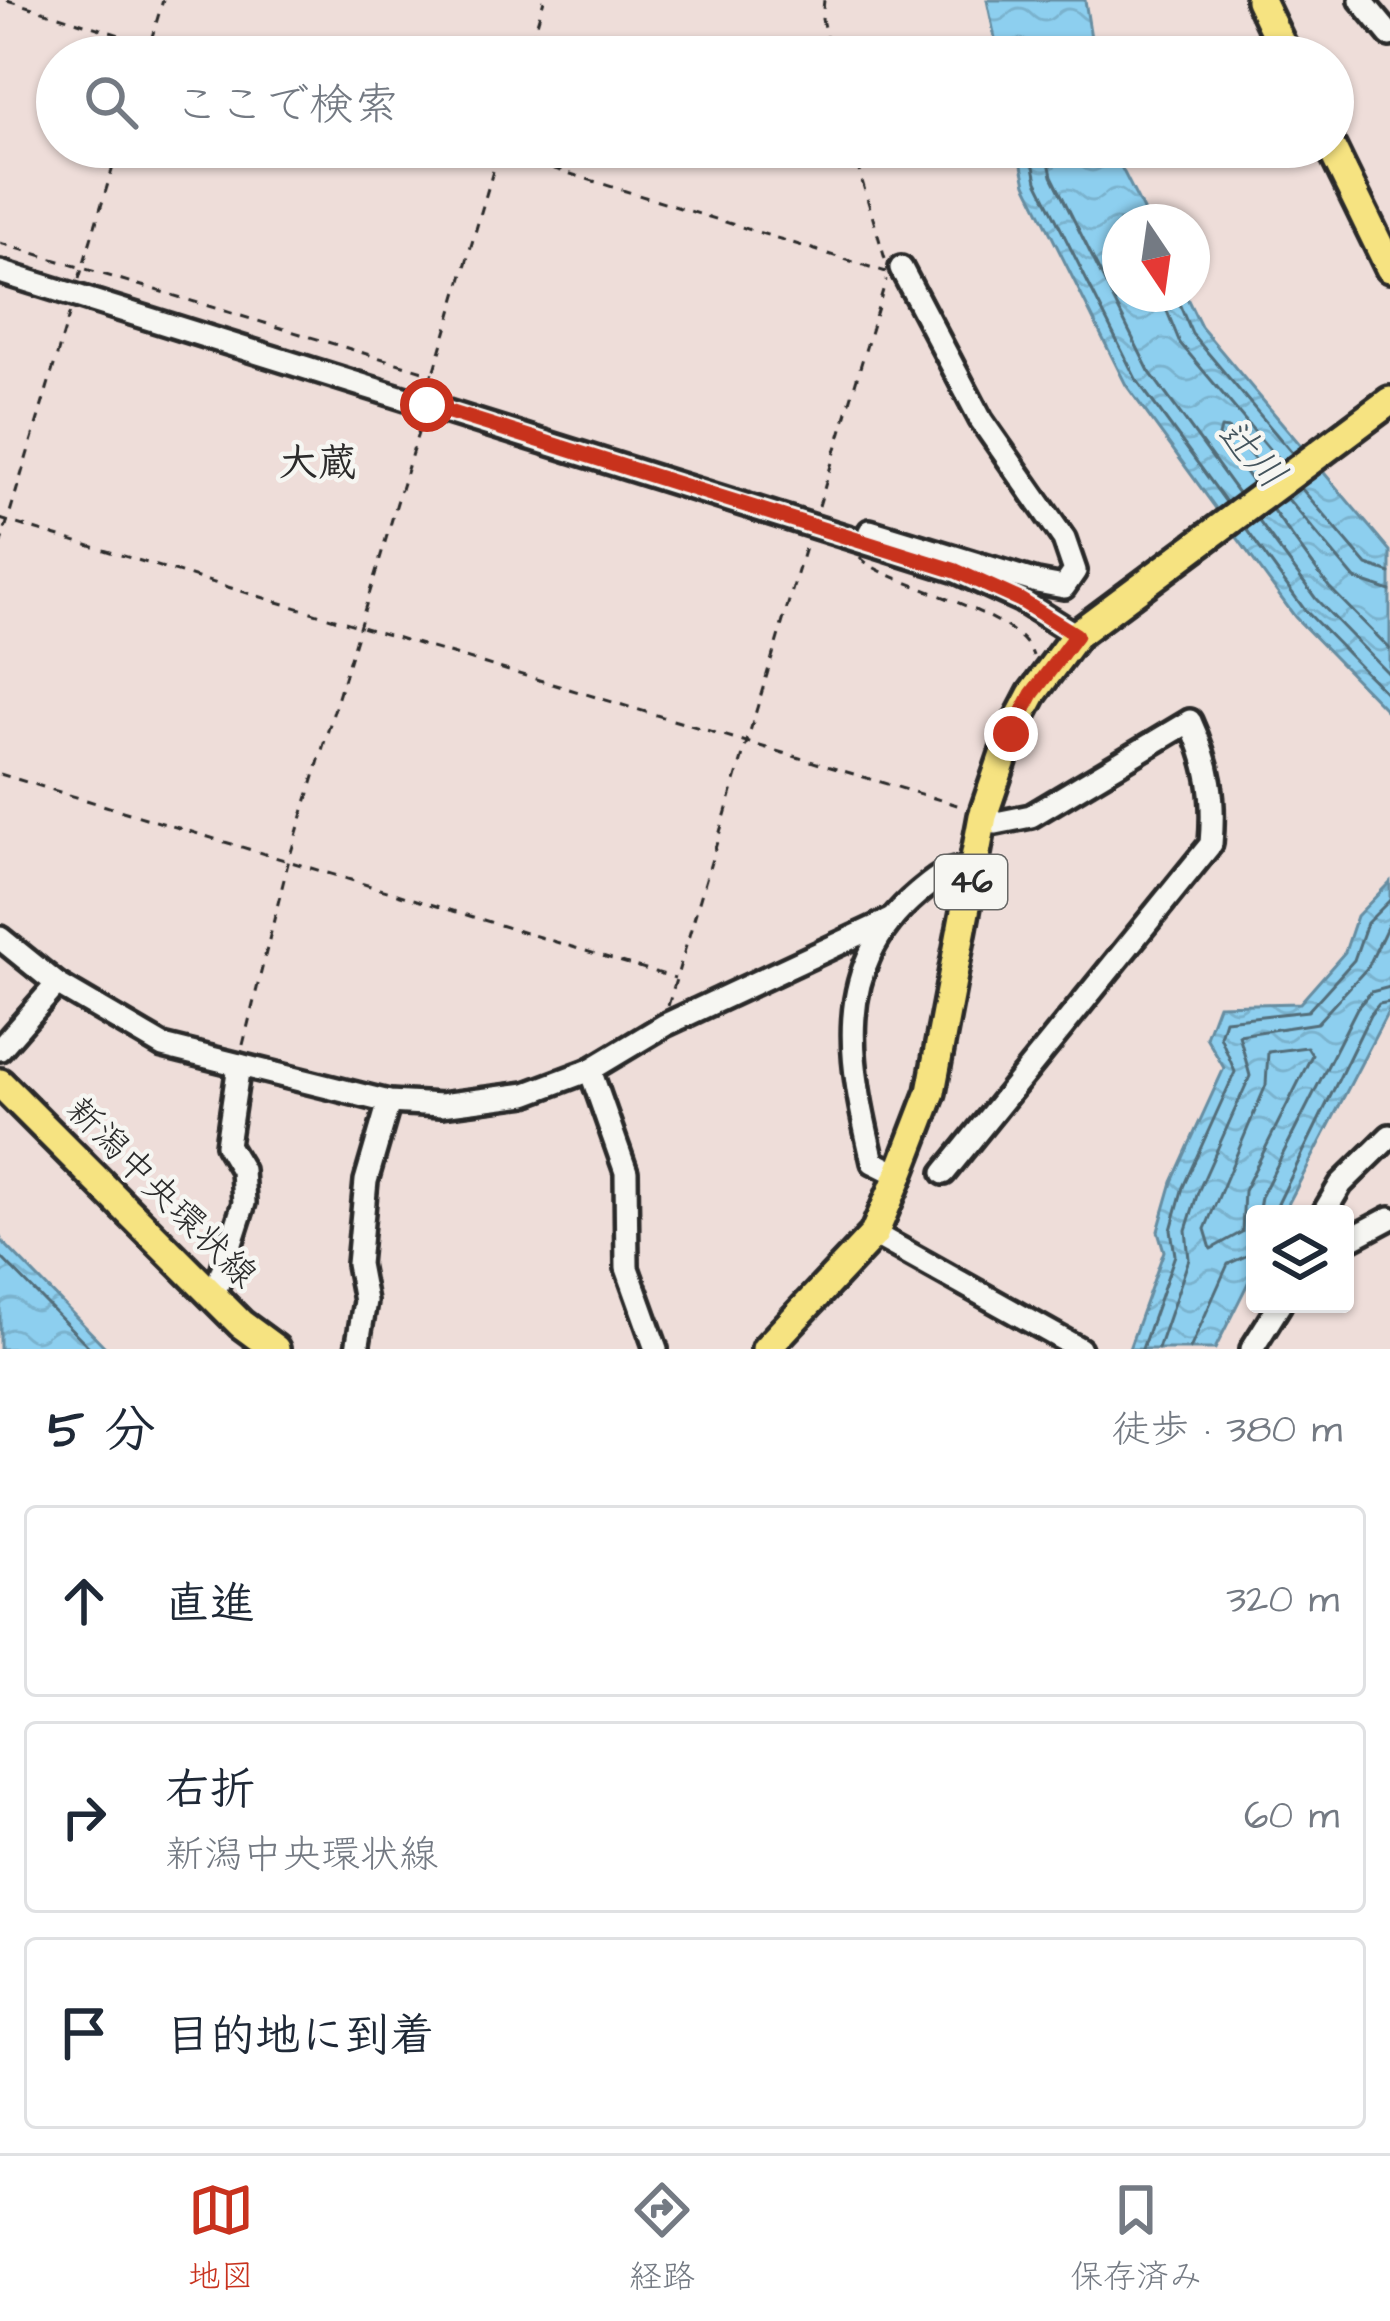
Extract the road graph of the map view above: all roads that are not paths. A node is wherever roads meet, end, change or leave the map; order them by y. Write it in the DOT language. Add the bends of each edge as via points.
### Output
graph roads {
  1 [pos="1259,0"];
  2 [pos="1361,0"];
  3 [pos="1389,32"];
  4 [pos="1277,36"];
  5 [pos="1341,168"];
  6 [pos="1390,268"];
  7 [pos="895,270"];
  8 [pos="0,272"];
  9 [pos="1390,401"];
  10 [pos="854,538"];
  11 [pos="1076,635"];
  12 [pos="983,816"];
  13 [pos="974,870"];
  14 [pos="892,919"];
  15 [pos="0,938"];
  16 [pos="57,984"];
  17 [pos="0,1049"];
  18 [pos="239,1065"];
  19 [pos="590,1070"];
  20 [pos="0,1083"];
  21 [pos="389,1102"];
  22 [pos="1390,1136"];
  23 [pos="944,1173"];
  24 [pos="898,1175"];
  25 [pos="1328,1205"];
  26 [pos="1390,1218"];
  27 [pos="874,1234"];
  28 [pos="1354,1237"];
  29 [pos="214,1296"];
  30 [pos="1271,1313"];
  31 [pos="275,1349"];
  32 [pos="357,1349"];
  33 [pos="656,1349"];
  34 [pos="766,1349"];
  35 [pos="1080,1349"];
  36 [pos="1252,1349"];
  1 -- 4 [label="main road"];
  2 -- 3 [label="street"];
  5 -- 6 [label="main road"];
  7 -- 10 [label="street" via="970,402 1064,539 1075,571 1064,587 899,537 868,530"];
  8 -- 10 [label="street" via="814,519"];
  9 -- 11 [label="main road, 46"];
  10 -- 11 [label="street" via="956,571"];
  11 -- 12 [label="main road, 46" via="1011,734"];
  12 -- 13 [label="main road, 46"];
  12 -- 23 [label="street" via="996,823 1031,816 1190,721 1210,766 1211,844"];
  13 -- 14 [label="street" via="946,872"];
  13 -- 24 [label="main road, 46" via="931,1092"];
  14 -- 19 [label="street" via="665,1025"];
  14 -- 24 [label="street" via="865,967 850,1064 873,1162"];
  15 -- 16 [label="street"];
  16 -- 17 [label="street"];
  16 -- 18 [label="street" via="163,1046"];
  18 -- 21 [label="street"];
  18 -- 29 [label="street" via="227,1145 242,1170 244,1202"];
  19 -- 21 [label="street" via="526,1094 441,1105"];
  19 -- 33 [label="street" via="626,1172 627,1268"];
  20 -- 29 [label="main road, 新潟中央環状線"];
  21 -- 32 [label="street" via="366,1181"];
  22 -- 25 [label="street"];
  24 -- 27 [label="main road, 46"];
  26 -- 28 [label="street"];
  27 -- 34 [label="main road, 46"];
  27 -- 35 [label="street"];
  29 -- 31 [label="main road, 新潟中央環状線"];
  30 -- 36 [label="street"];
}
